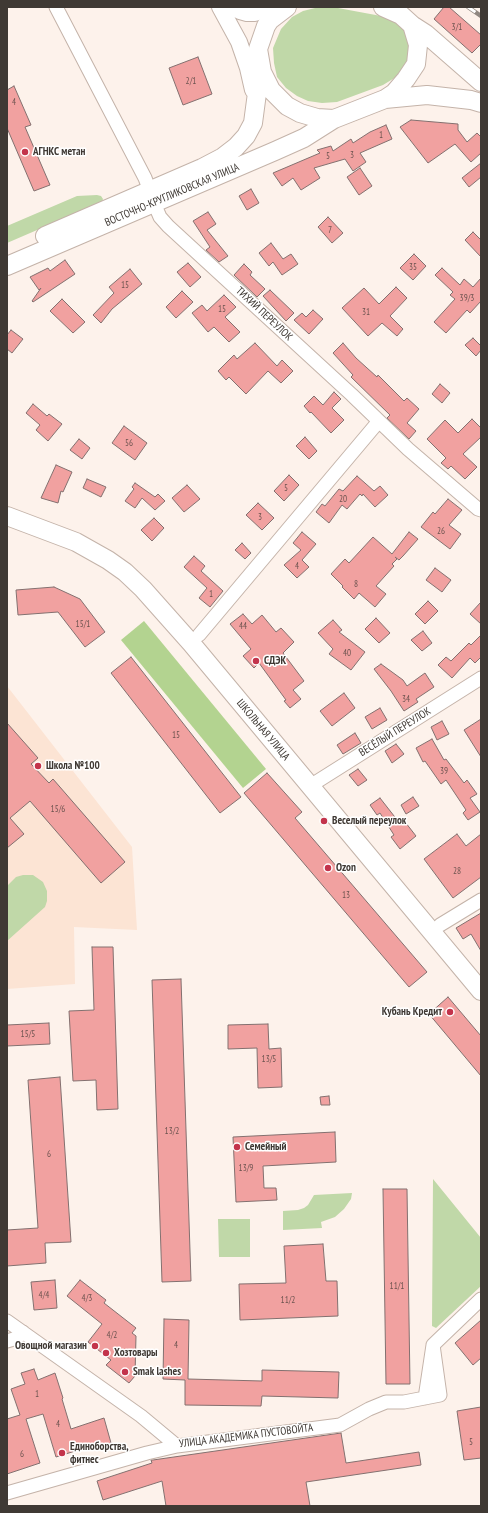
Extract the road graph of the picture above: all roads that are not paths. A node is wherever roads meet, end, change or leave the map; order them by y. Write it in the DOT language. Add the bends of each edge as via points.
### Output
graph roads {
  1 [pos="56,7"];
  2 [pos="221,7"];
  3 [pos="234,7"];
  4 [pos="287,7"];
  5 [pos="383,7"];
  6 [pos="269,12"];
  7 [pos="412,26"];
  8 [pos="258,49"];
  9 [pos="481,82"];
  10 [pos="385,99"];
  11 [pos="256,103"];
  12 [pos="481,103"];
  13 [pos="334,119"];
  14 [pos="152,197"];
  15 [pos="7,252"];
  16 [pos="7,266"];
  17 [pos="379,422"];
  18 [pos="7,504"];
  19 [pos="481,510"];
  20 [pos="7,516"];
  21 [pos="199,635"];
  22 [pos="481,678"];
  23 [pos="314,783"];
  24 [pos="481,900"];
  25 [pos="440,925"];
  26 [pos="481,973"];
  27 [pos="481,992"];
  28 [pos="481,1299"];
  29 [pos="7,1321"];
  30 [pos="23,1332"];
  31 [pos="7,1341"];
  32 [pos="433,1345"];
  33 [pos="425,1398"];
  34 [pos="177,1446"];
  35 [pos="7,1493"];
  1 -- 14 [label="street, ТИХИЙ ПЕРЕУЛОК" via="145,178"];
  2 -- 8 [label="street"];
  2 -- 11 [label="street" via="239,42"];
  3 -- 6 [label="street" via="247,13"];
  4 -- 6 [label="main road"];
  5 -- 7 [label="main road" via="401,15"];
  6 -- 8 [label="main road"];
  7 -- 9 [label="main road" via="426,34"];
  7 -- 10 [label="main road" via="418,45 416,64 394,93"];
  8 -- 11 [label="main road, ВОСТОЧНО-КРУГЛИКОВСКАЯ УЛИЦА"];
  8 -- 13 [label="main road" via="265,80 279,99 308,116"];
  10 -- 12 [label="main road" via="427,95"];
  10 -- 13 [label="main road, ВОСТОЧНО-КРУГЛИКОВСКАЯ УЛИЦА"];
  11 -- 14 [label="main road, ВОСТОЧНО-КРУГЛИКОВСКАЯ УЛИЦА" via="253,123 236,147"];
  13 -- 14 [label="main road, ВОСТОЧНО-КРУГЛИКОВСКАЯ УЛИЦА" via="304,138"];
  14 -- 15 [label="main road, ВОСТОЧНО-КРУГЛИКОВСКАЯ УЛИЦА"];
  14 -- 16 [label="main road, ВОСТОЧНО-КРУГЛИКОВСКАЯ УЛИЦА"];
  14 -- 17 [label="street, ТИХИЙ ПЕРЕУЛОК" via="160,217 168,226"];
  17 -- 19 [label="street, ТИХИЙ ПЕРЕУЛОК"];
  17 -- 21 [label="street"];
  18 -- 21 [label="main road, ШКОЛЬНАЯ УЛИЦА" via="82,532 102,543 142,574"];
  20 -- 23 [label="main road, ШКОЛЬНАЯ УЛИЦА" via="76,542 130,576"];
  21 -- 23 [label="main road, ШКОЛЬНАЯ УЛИЦА"];
  22 -- 23 [label="street, ВЕСЁЛЫЙ ПЕРЕУЛОК"];
  23 -- 25 [label="main road, ШКОЛЬНАЯ УЛИЦА"];
  23 -- 27 [label="main road, ШКОЛЬНАЯ УЛИЦА"];
  24 -- 25 [label="street"];
  25 -- 26 [label="main road, ШКОЛЬНАЯ УЛИЦА"];
  28 -- 32 [label="street"];
  29 -- 30 [label="street, УЛИЦА АКАДЕМИКА ПУСТОВОЙТА"];
  30 -- 31 [label="street" via="17,1338"];
  30 -- 34 [label="street, УЛИЦА АКАДЕМИКА ПУСТОВОЙТА" via="141,1416"];
  32 -- 33 [label="street"];
  32 -- 33 [label="street, УЛИЦА АКАДЕМИКА ПУСТОВОЙТА" via="440,1395"];
  33 -- 34 [label="street, УЛИЦА АКАДЕМИКА ПУСТОВОЙТА" via="386,1402 340,1425"];
  34 -- 35 [label="street"];
}
